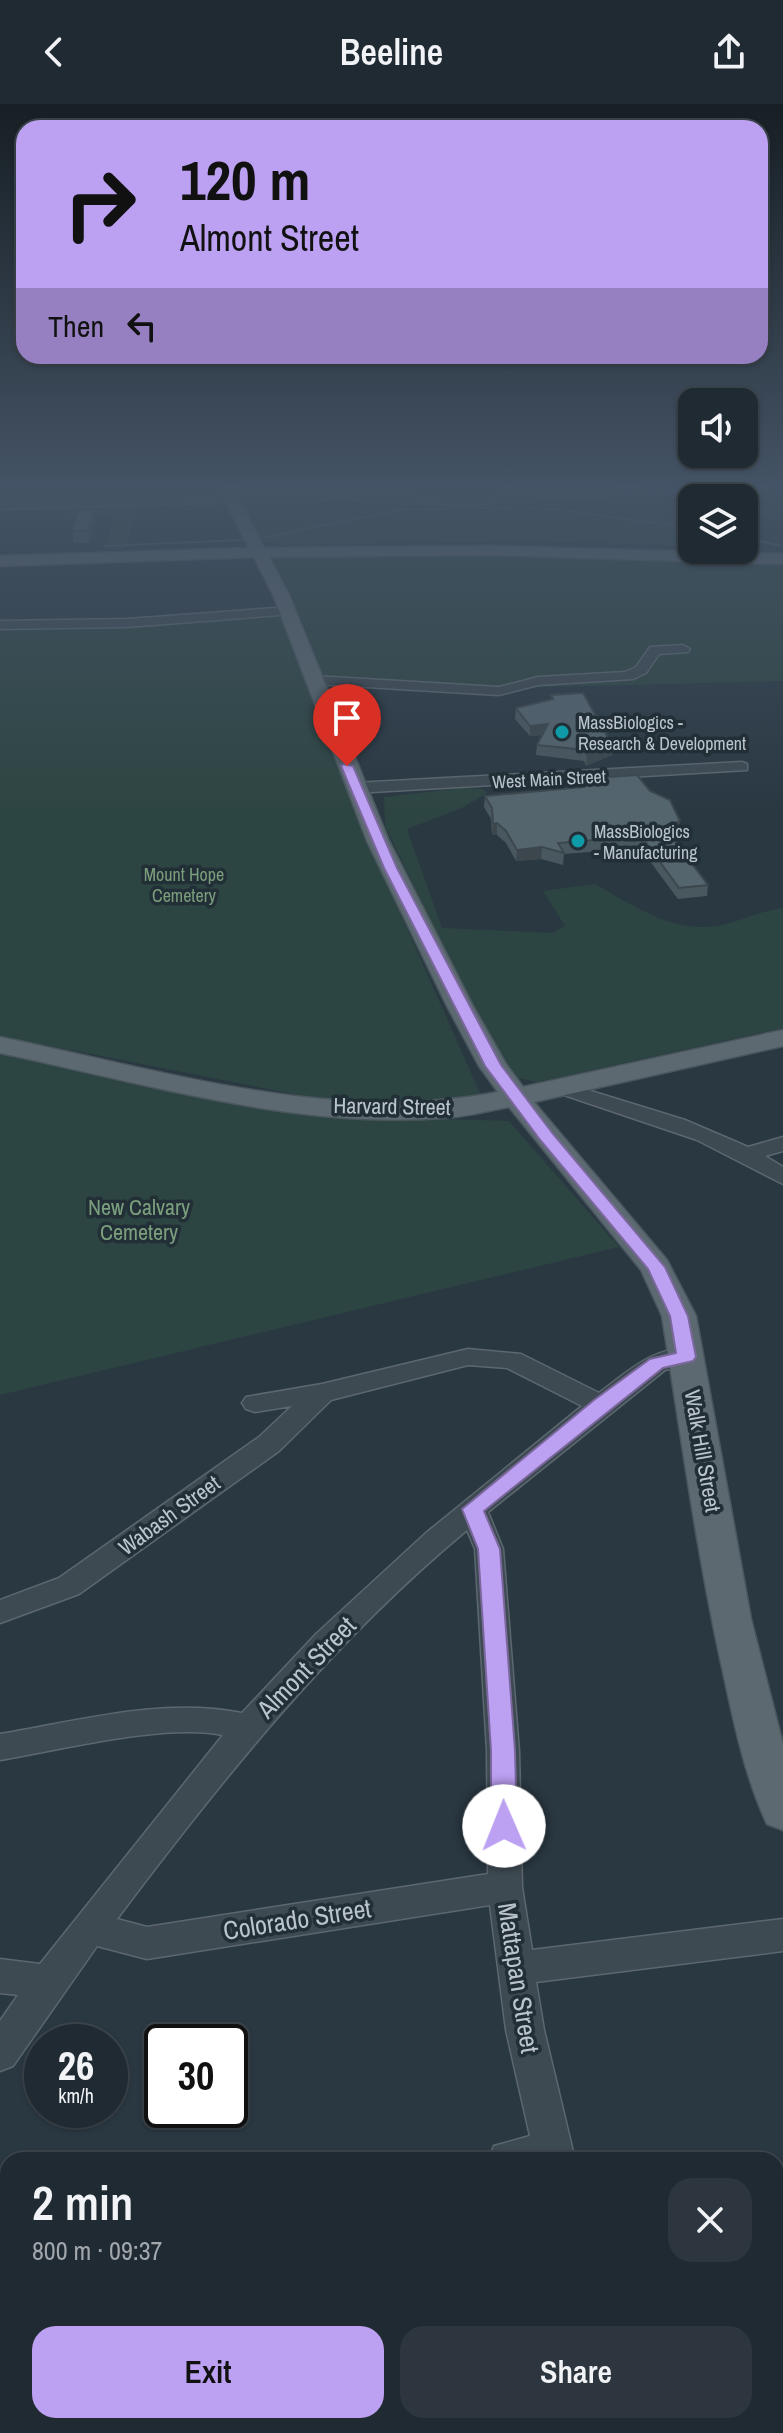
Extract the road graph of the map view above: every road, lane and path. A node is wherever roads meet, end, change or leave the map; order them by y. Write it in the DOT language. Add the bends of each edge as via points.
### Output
graph roads {
  1 [pos="280,595"];
  2 [pos="288,611"];
  3 [pos="0,625"];
  4 [pos="683,649"];
  5 [pos="315,680"];
  6 [pos="742,767"];
  7 [pos="355,788"];
  8 [pos="783,1038"];
  9 [pos="0,1045"];
  10 [pos="565,1089"];
  11 [pos="518,1097"];
  12 [pos="783,1144"];
  13 [pos="748,1154"];
  14 [pos="783,1177"];
  15 [pos="686,1357"];
  16 [pos="322,1393"];
  17 [pos="255,1403"];
  18 [pos="601,1405"];
  19 [pos="473,1509"];
  20 [pos="0,1612"];
  21 [pos="248,1727"];
  22 [pos="0,1747"];
  23 [pos="783,1811"];
  24 [pos="505,1887"];
  25 [pos="90,1928"];
  26 [pos="783,1935"];
  27 [pos="516,1968"];
  28 [pos="0,1976"];
  29 [pos="48,1982"];
  30 [pos="0,2053"];
  31 [pos="552,2152"];
  1 -- 2 [label="main road, Walk Hill Street"];
  2 -- 3 [label="street" via="127,623"];
  2 -- 5 [label="main road, Walk Hill Street"];
  4 -- 5 [label="street" via="655,650 641,670 628,676 538,681 499,691"];
  5 -- 7 [label="main road, Walk Hill Street"];
  6 -- 7 [label="street, West Main Street"];
  7 -- 11 [label="main road, Walk Hill Street" via="460,1006 493,1066"];
  8 -- 10 [label="main road, Harvard Street"];
  9 -- 11 [label="main road, Harvard Street" via="316,1105 442,1110"];
  10 -- 11 [label="main road, Harvard Street"];
  10 -- 13 [label="street" via="685,1127"];
  11 -- 15 [label="main road, Walk Hill Street" via="656,1267 679,1316"];
  12 -- 13 [label="street"];
  13 -- 14 [label="street"];
  15 -- 18 [label="street, Almont Street" via="657,1363"];
  15 -- 23 [label="main road, Walk Hill Street" via="731,1619 756,1727"];
  16 -- 17 [label="street"];
  16 -- 18 [label="street" via="468,1357 512,1360"];
  16 -- 20 [label="street, Wabash Street" via="269,1444 112,1557 69,1586"];
  18 -- 19 [label="street, Almont Street"];
  19 -- 21 [label="street, Almont Street" via="327,1642"];
  19 -- 24 [label="street, Mattapan Street" via="489,1549 503,1751"];
  21 -- 22 [label="street" via="209,1719 157,1721"];
  21 -- 25 [label="street, Almont Street"];
  24 -- 25 [label="street, Colorado Street" via="147,1943"];
  24 -- 27 [label="street, Mattapan Street"];
  25 -- 29 [label="street, Almont Street"];
  26 -- 27 [label="street"];
  27 -- 31 [label="street, Mattapan Street"];
  28 -- 29 [label="street"];
  29 -- 30 [label="street, Almont Street"];
}
